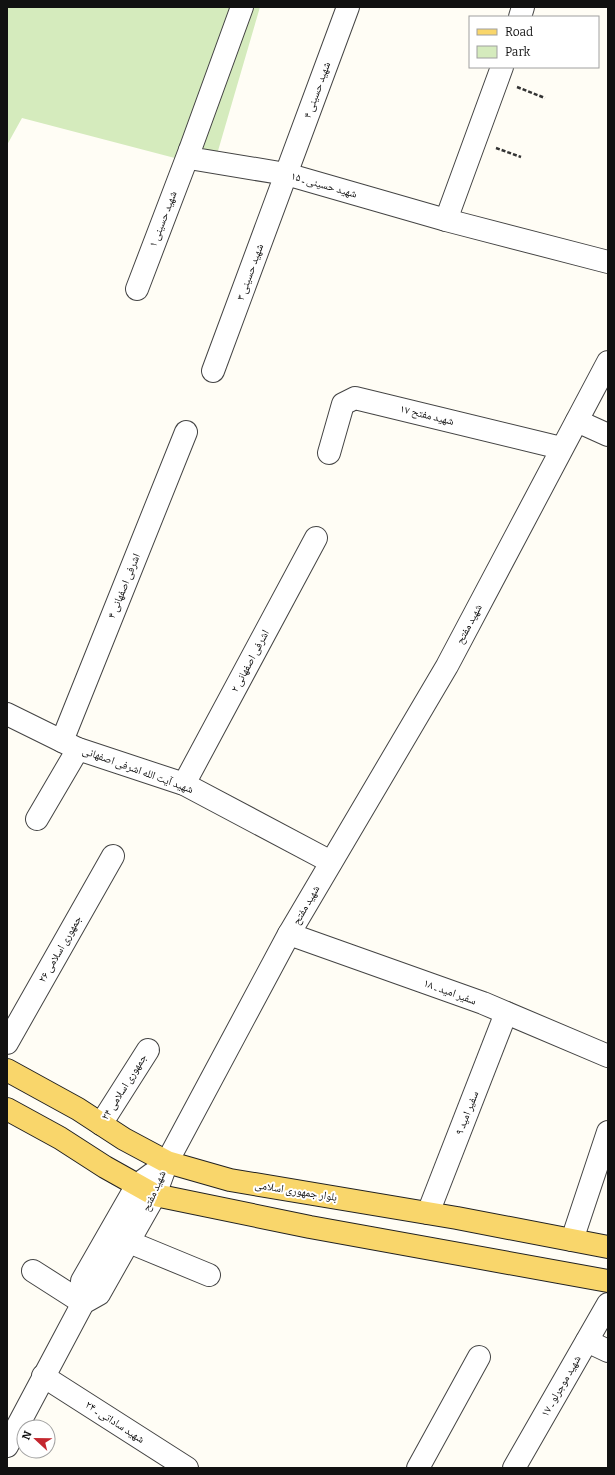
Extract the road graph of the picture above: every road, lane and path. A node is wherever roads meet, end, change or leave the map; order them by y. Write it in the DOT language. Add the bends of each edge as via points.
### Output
graph roads {
  1 [pos="242,7"];
  2 [pos="348,7"];
  3 [pos="500,73"];
  4 [pos="545,98"];
  5 [pos="475,140"];
  6 [pos="190,150"];
  7 [pos="521,158"];
  8 [pos="286,174"];
  9 [pos="446,220"];
  10 [pos="608,262"];
  11 [pos="137,289"];
  12 [pos="608,362"];
  13 [pos="213,371"];
  14 [pos="577,421"];
  15 [pos="186,432"];
  16 [pos="608,435"];
  17 [pos="561,448"];
  18 [pos="329,453"];
  19 [pos="316,538"];
  20 [pos="7,714"];
  21 [pos="70,745"];
  22 [pos="184,784"];
  23 [pos="38,819"];
  24 [pos="113,856"];
  25 [pos="331,862"];
  26 [pos="289,934"];
  27 [pos="506,1013"];
  28 [pos="7,1043"];
  29 [pos="148,1050"];
  30 [pos="608,1056"];
  31 [pos="7,1070"];
  32 [pos="7,1109"];
  33 [pos="101,1124"];
  34 [pos="605,1142"];
  35 [pos="167,1162"];
  36 [pos="146,1190"];
  37 [pos="428,1213"];
  38 [pos="572,1240"];
  39 [pos="129,1242"];
  40 [pos="608,1247"];
  41 [pos="33,1271"];
  42 [pos="208,1275"];
  43 [pos="608,1281"];
  44 [pos="84,1303"];
  45 [pos="608,1304"];
  46 [pos="587,1341"];
  47 [pos="608,1351"];
  48 [pos="479,1357"];
  49 [pos="43,1376"];
  50 [pos="7,1446"];
  51 [pos="187,1468"];
  52 [pos="418,1468"];
  53 [pos="514,1468"];
  1 -- 6 [label="street"];
  2 -- 8 [label="street, شهید حسینی ۴"];
  3 -- 4 [label="path"];
  3 -- 5 [label="street"];
  5 -- 7 [label="path"];
  5 -- 9 [label="street"];
  6 -- 8 [label="street, شهید حسینی ـ ۱۵" via="195,159"];
  6 -- 11 [label="street, شهید حسینی ۱"];
  8 -- 9 [label="street, شهید حسینی ـ ۱۵"];
  8 -- 13 [label="street, شهید حسینی ۳"];
  9 -- 10 [label="street, شهید حسینی ـ ۱۵"];
  12 -- 14 [label="street, شهید مفتح"];
  14 -- 16 [label="street"];
  14 -- 17 [label="street, شهید مفتح"];
  15 -- 21 [label="street, اشرفی اصفهانی ۴"];
  17 -- 18 [label="street, شهید مفتح ۱۷" via="355,398 343,404"];
  17 -- 25 [label="street, شهید مفتح" via="447,666"];
  19 -- 22 [label="street, اشرفی اصفهانی ۲"];
  20 -- 21 [label="street, شهید آیت الله اشرفی اصفهانی"];
  21 -- 22 [label="street, شهید آیت الله اشرفی اصفهانی"];
  21 -- 23 [label="street, اشرفی اصفهانی ۴"];
  22 -- 25 [label="street, شهید آیت الله اشرفی اصفهانی"];
  24 -- 28 [label="street, جمهوری اسلامی ۲۶"];
  25 -- 26 [label="street, شهید مفتح"];
  26 -- 27 [label="street, سفیر امید ـ ۱۸"];
  26 -- 35 [label="street, شهید مفتح"];
  27 -- 30 [label="street, سفیر امید ـ ۱۸"];
  27 -- 37 [label="street, سفیر امید ۹"];
  29 -- 33 [label="street, جمهوری اسلامی ۲۴"];
  31 -- 33 [label="main road, بلوار جمهوری اسلامی"];
  32 -- 36 [label="main road"];
  33 -- 35 [label="main road, بلوار جمهوری اسلامی"];
  34 -- 38 [label="street"];
  35 -- 36 [label="street, شهید مفتح"];
  35 -- 37 [label="main road, بلوار جمهوری اسلامی" via="230,1180"];
  36 -- 39 [label="street, شهید مفتح"];
  36 -- 43 [label="main road" via="310,1227"];
  36 -- 44 [label="street" via="82,1281"];
  37 -- 38 [label="main road, بلوار جمهوری اسلامی"];
  38 -- 40 [label="main road, بلوار جمهوری اسلامی"];
  39 -- 42 [label="street"];
  39 -- 44 [label="street, شهید مفتح" via="99,1294"];
  41 -- 44 [label="street"];
  44 -- 49 [label="street, شهید مفتح"];
  45 -- 46 [label="street, شهید موجرلو ـ ۱۷"];
  46 -- 47 [label="street"];
  46 -- 53 [label="street, شهید موجرلو ـ ۱۷"];
  48 -- 52 [label="street"];
  49 -- 50 [label="street, شهید مفتح"];
  49 -- 51 [label="street, شهید ساداتی ـ ۲۴"];
}
